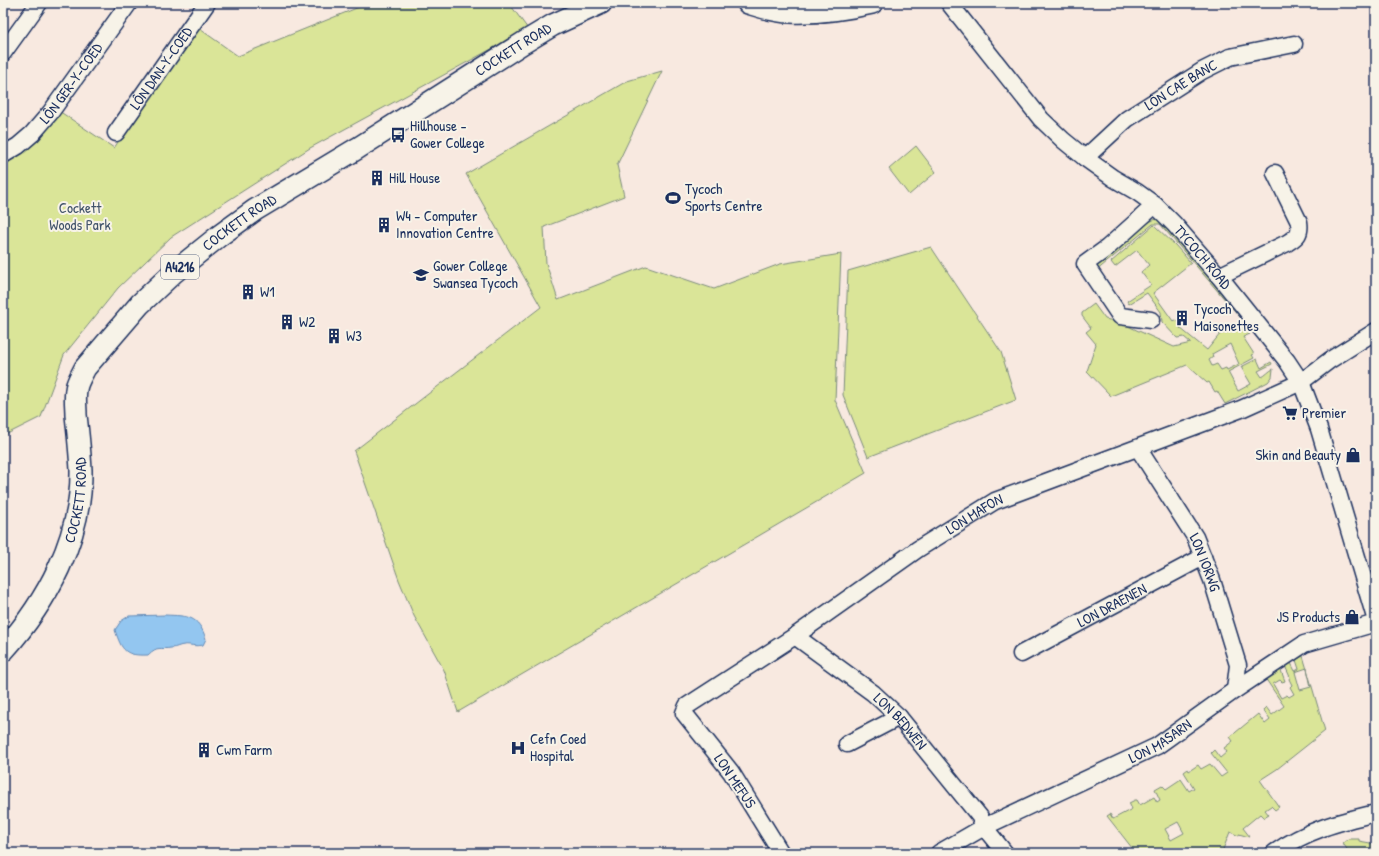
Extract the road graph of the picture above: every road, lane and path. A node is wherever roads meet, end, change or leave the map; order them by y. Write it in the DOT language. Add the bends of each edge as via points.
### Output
graph roads {
  1 [pos="39,3"];
  2 [pos="129,3"];
  3 [pos="207,3"];
  4 [pos="601,3"];
  5 [pos="748,3"];
  6 [pos="872,3"];
  7 [pos="949,3"];
  8 [pos="1294,44"];
  9 [pos="3,53"];
  10 [pos="116,133"];
  11 [pos="3,155"];
  12 [pos="1085,158"];
  13 [pos="1275,173"];
  14 [pos="1155,205"];
  15 [pos="1219,276"];
  16 [pos="1150,320"];
  17 [pos="1376,330"];
  18 [pos="1301,382"];
  19 [pos="1138,448"];
  20 [pos="1203,557"];
  21 [pos="1376,622"];
  22 [pos="795,636"];
  23 [pos="3,651"];
  24 [pos="1021,654"];
  25 [pos="1235,690"];
  26 [pos="684,712"];
  27 [pos="899,717"];
  28 [pos="847,744"];
  29 [pos="1376,812"];
  30 [pos="984,827"];
  31 [pos="781,853"];
  32 [pos="939,853"];
  33 [pos="1005,853"];
  34 [pos="1274,853"];
  1 -- 9 [label="street"];
  2 -- 11 [label="street, LÔN GER-Y-COED" via="32,134"];
  3 -- 10 [label="street, LÔN DAN-Y-COED"];
  4 -- 23 [label="main road, COCKETT ROAD / A4216" via="523,43 255,210 179,268 140,304 80,377 75,401 81,471 73,530 66,552 47,592 26,624"];
  5 -- 6 [label="main road" via="766,9 789,12 823,11"];
  7 -- 12 [label="street, TYCOCH ROAD" via="1041,119"];
  8 -- 12 [label="street, LÔN CAE BANC" via="1230,58 1202,71 1127,119"];
  12 -- 14 [label="street, TYCOCH ROAD"];
  13 -- 15 [label="street" via="1299,222 1300,230 1296,237 1287,243"];
  14 -- 15 [label="street, TYCOCH ROAD"];
  14 -- 16 [label="street" via="1085,264 1120,316"];
  15 -- 18 [label="street, TYCOCH ROAD" via="1287,360"];
  17 -- 18 [label="street, LON MAFON"];
  18 -- 19 [label="street, LON MAFON" via="1241,409"];
  18 -- 21 [label="street, TYCOCH ROAD" via="1319,429"];
  19 -- 20 [label="street, LON IORWG" via="1195,536"];
  19 -- 22 [label="street, LON MAFON" via="995,501 918,549"];
  20 -- 24 [label="street, LON DRAENEN"];
  20 -- 25 [label="street, LON IORWG" via="1238,665"];
  21 -- 25 [label="street, LON MASARN" via="1304,644"];
  22 -- 26 [label="street, LON MAFON" via="687,706"];
  22 -- 27 [label="street, LON BEDWEN" via="872,693"];
  25 -- 30 [label="street, LON MASARN" via="1157,746"];
  26 -- 31 [label="street, LON MEFUS" via="731,772"];
  27 -- 28 [label="street"];
  27 -- 30 [label="street, LON BEDWEN" via="980,817"];
  29 -- 34 [label="street" via="1312,832"];
  30 -- 32 [label="street, LON MASARN"];
  30 -- 33 [label="street, LON BEDWEN"];
}
